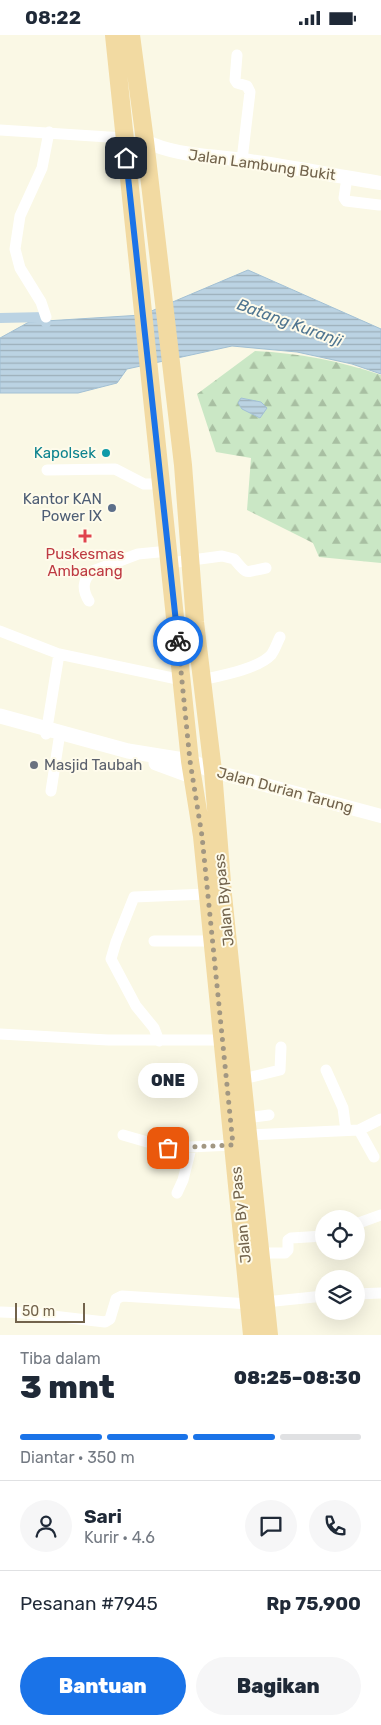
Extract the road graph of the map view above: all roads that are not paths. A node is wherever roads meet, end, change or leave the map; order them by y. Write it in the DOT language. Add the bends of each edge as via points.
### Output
graph roads {
  1 [pos="114,35"];
  2 [pos="131,35"];
  3 [pos="237,55"];
  4 [pos="0,130"];
  5 [pos="49,133"];
  6 [pos="124,139"];
  7 [pos="146,141"];
  8 [pos="242,160"];
  9 [pos="347,177"];
  10 [pos="381,183"];
  11 [pos="379,205"];
  12 [pos="46,317"];
  13 [pos="47,470"];
  14 [pos="160,477"];
  15 [pos="170,557"];
  16 [pos="189,560"];
  17 [pos="266,568"];
  18 [pos="89,601"];
  19 [pos="0,631"];
  20 [pos="280,637"];
  21 [pos="59,654"];
  22 [pos="182,680"];
  23 [pos="201,680"];
  24 [pos="0,716"];
  25 [pos="0,723"];
  26 [pos="50,734"];
  27 [pos="192,769"];
  28 [pos="213,771"];
  29 [pos="51,791"];
  30 [pos="381,816"];
  31 [pos="208,894"];
  32 [pos="154,941"];
  33 [pos="212,941"];
  34 [pos="0,1033"];
  35 [pos="159,1041"];
  36 [pos="229,1045"];
  37 [pos="281,1047"];
  38 [pos="326,1071"];
  39 [pos="243,1079"];
  40 [pos="269,1115"];
  41 [pos="246,1118"];
  42 [pos="381,1119"];
  43 [pos="346,1131"];
  44 [pos="359,1131"];
  45 [pos="123,1135"];
  46 [pos="248,1135"];
  47 [pos="233,1145"];
  48 [pos="191,1148"];
  49 [pos="374,1157"];
  50 [pos="177,1193"];
  51 [pos="381,1215"];
  52 [pos="365,1221"];
  53 [pos="315,1237"];
  54 [pos="260,1253"];
  55 [pos="365,1293"];
  56 [pos="381,1293"];
  57 [pos="315,1297"];
  58 [pos="258,1303"];
  59 [pos="0,1312"];
  60 [pos="252,1335"];
  61 [pos="270,1335"];
  1 -- 6 [label="highway, Jalan By Pass"];
  2 -- 7 [label="highway"];
  3 -- 8 [label="street" via="236,80 247,86 250,92"];
  4 -- 5 [label="street"];
  5 -- 6 [label="street"];
  5 -- 12 [label="street" via="42,169 20,216 15,249 20,268"];
  6 -- 14 [label="highway, Jalan By Pass"];
  7 -- 8 [label="street, Jalan Lambung Bukit" via="166,150"];
  7 -- 16 [label="highway, Jalan Bypass" via="182,465"];
  8 -- 9 [label="street, Jalan Lambung Bukit"];
  9 -- 10 [label="street, Jalan Lambung Bukit"];
  9 -- 11 [label="street" via="346,201"];
  13 -- 14 [label="street" via="114,469 144,484"];
  14 -- 15 [label="highway, Jalan By Pass"];
  15 -- 16 [label="street"];
  15 -- 18 [label="street" via="138,554 93,571 83,585"];
  15 -- 22 [label="highway, Jalan By Pass"];
  16 -- 17 [label="street" via="222,556 234,559 245,571"];
  16 -- 23 [label="highway, Jalan Bypass"];
  19 -- 21 [label="street"];
  20 -- 23 [label="street" via="266,659"];
  21 -- 22 [label="street"];
  21 -- 26 [label="street"];
  22 -- 27 [label="highway, Jalan By Pass"];
  23 -- 28 [label="highway, Jalan Bypass"];
  24 -- 26 [label="main road"];
  25 -- 26 [label="main road"];
  26 -- 27 [label="main road, Jalan Durian Tarung" via="165,765"];
  26 -- 29 [label="street"];
  27 -- 28 [label="main road, Jalan Durian Tarung"];
  27 -- 31 [label="highway, Jalan By Pass"];
  28 -- 30 [label="street, Jalan Durian Tarung"];
  28 -- 36 [label="highway, Jalan Bypass"];
  31 -- 33 [label="highway, Jalan By Pass"];
  31 -- 35 [label="street" via="134,897 116,942 111,959"];
  32 -- 33 [label="street"];
  33 -- 36 [label="highway, Jalan By Pass"];
  34 -- 35 [label="street"];
  35 -- 36 [label="street"];
  36 -- 39 [label="highway, Jalan Bypass"];
  36 -- 47 [label="highway, Jalan By Pass"];
  37 -- 39 [label="street" via="280,1070"];
  38 -- 43 [label="street" via="343,1109"];
  39 -- 41 [label="highway, Jalan Bypass"];
  40 -- 41 [label="street"];
  41 -- 46 [label="highway, Jalan Bypass"];
  42 -- 44 [label="street"];
  43 -- 44 [label="street"];
  43 -- 46 [label="street"];
  44 -- 49 [label="street"];
  45 -- 48 [label="street" via="159,1147"];
  46 -- 54 [label="highway, Jalan Bypass"];
  47 -- 48 [label="street"];
  47 -- 58 [label="highway, Jalan By Pass"];
  48 -- 50 [label="street" via="186,1173"];
  51 -- 52 [label="street"];
  53 -- 54 [label="street" via="291,1238 285,1253"];
  54 -- 58 [label="highway, Jalan Bypass"];
  55 -- 56 [label="street"];
  57 -- 58 [label="street"];
  58 -- 59 [label="street" via="122,1296 116,1299 110,1319 105,1322"];
  58 -- 60 [label="highway, Jalan By Pass"];
  58 -- 61 [label="highway, Jalan Bypass"];
}
